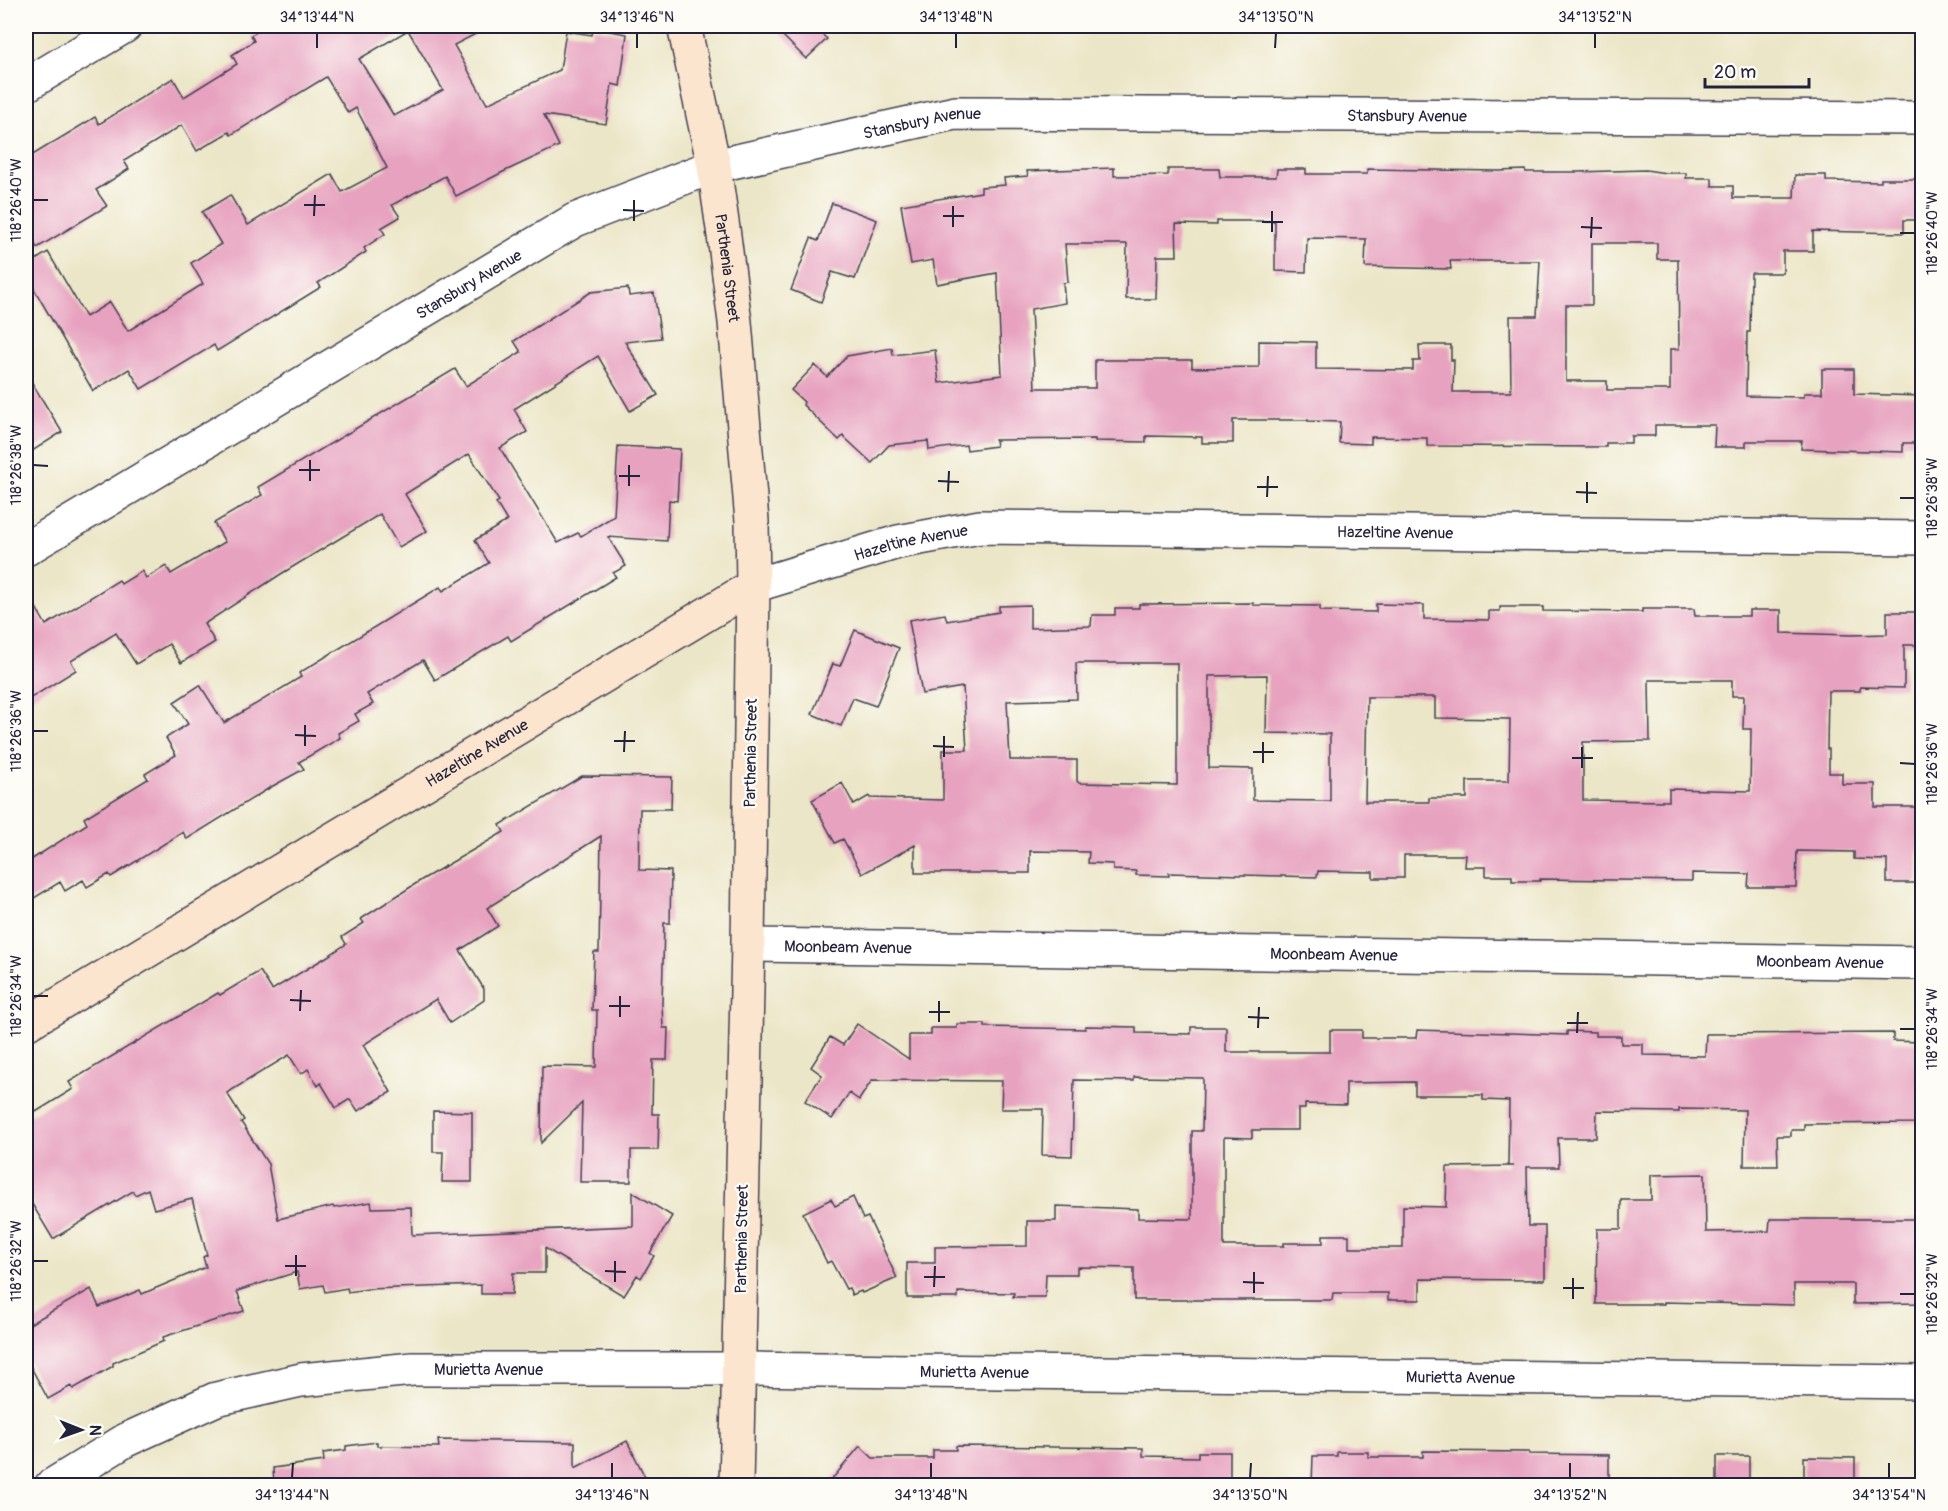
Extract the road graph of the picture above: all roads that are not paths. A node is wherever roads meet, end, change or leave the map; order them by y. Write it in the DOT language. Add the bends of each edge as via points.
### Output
graph roads {
  1 [pos="125,26"];
  2 [pos="684,26"];
  3 [pos="26,85"];
  4 [pos="1923,117"];
  5 [pos="714,166"];
  6 [pos="1923,538"];
  7 [pos="26,549"];
  8 [pos="753,586"];
  9 [pos="748,945"];
  10 [pos="1923,963"];
  11 [pos="26,1024"];
  12 [pos="737,1369"];
  13 [pos="1923,1382"];
  14 [pos="51,1485"];
  15 [pos="736,1485"];
  1 -- 3 [label="street"];
  2 -- 5 [label="street, Parthenia Street"];
  4 -- 5 [label="street, Stansbury Avenue" via="955,113"];
  5 -- 7 [label="street, Stansbury Avenue" via="575,220"];
  5 -- 8 [label="street, Parthenia Street" via="735,322 752,521"];
  6 -- 8 [label="street, Hazeltine Avenue" via="980,527 898,542"];
  8 -- 9 [label="street, Parthenia Street"];
  8 -- 11 [label="street, Hazeltine Avenue"];
  9 -- 10 [label="street, Moonbeam Avenue"];
  9 -- 12 [label="street, Parthenia Street"];
  12 -- 13 [label="street, Murietta Avenue"];
  12 -- 14 [label="street, Murietta Avenue" via="413,1369 301,1380 216,1399 126,1440"];
  12 -- 15 [label="street, Parthenia Street"];
}
